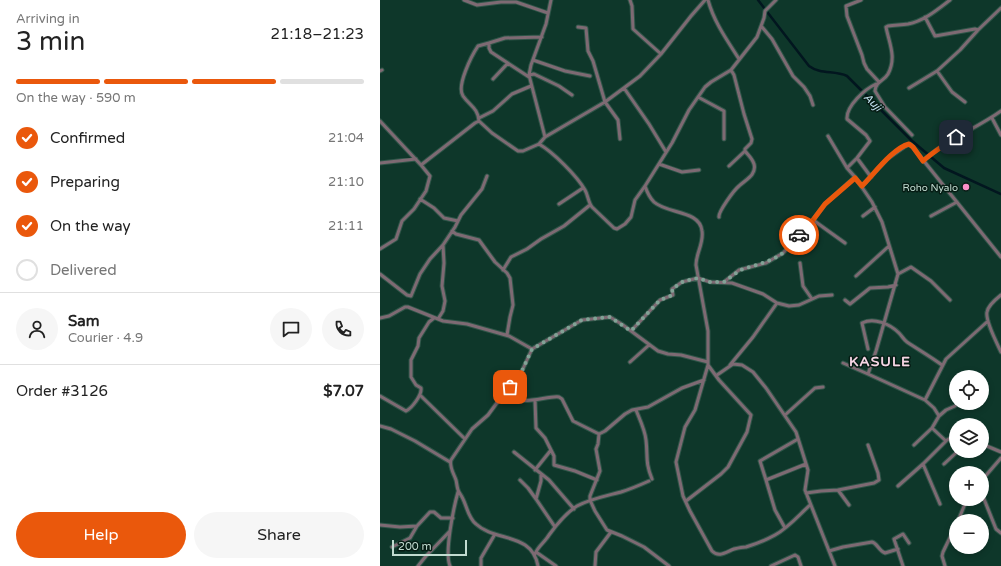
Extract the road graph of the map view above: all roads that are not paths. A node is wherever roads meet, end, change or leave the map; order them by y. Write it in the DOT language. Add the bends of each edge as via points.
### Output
graph roads {
  1 [pos="464,0"];
  2 [pos="552,0"];
  3 [pos="630,0"];
  4 [pos="706,0"];
  5 [pos="776,0"];
  6 [pos="859,0"];
  7 [pos="950,0"];
  8 [pos="1001,8"];
  9 [pos="548,13"];
  10 [pos="925,17"];
  11 [pos="578,27"];
  12 [pos="762,27"];
  13 [pos="978,30"];
  14 [pos="542,37"];
  15 [pos="489,43"];
  16 [pos="661,54"];
  17 [pos="739,59"];
  18 [pos="533,60"];
  19 [pos="508,63"];
  20 [pos="731,70"];
  21 [pos="937,71"];
  22 [pos="529,76"];
  23 [pos="590,76"];
  24 [pos="493,79"];
  25 [pos="878,83"];
  26 [pos="531,86"];
  27 [pos="624,88"];
  28 [pos="909,88"];
  29 [pos="572,95"];
  30 [pos="698,97"];
  31 [pos="605,102"];
  32 [pos="965,102"];
  33 [pos="813,105"];
  34 [pos="1001,111"];
  35 [pos="992,118"];
  36 [pos="479,120"];
  37 [pos="380,121"];
  38 [pos="1001,134"];
  39 [pos="912,135"];
  40 [pos="828,136"];
  41 [pos="545,137"];
  42 [pos="620,138"];
  43 [pos="724,139"];
  44 [pos="539,144"];
  45 [pos="745,151"];
  46 [pos="666,152"];
  47 [pos="857,158"];
  48 [pos="416,159"];
  49 [pos="923,161"];
  50 [pos="380,163"];
  51 [pos="659,164"];
  52 [pos="422,165"];
  53 [pos="729,166"];
  54 [pos="847,168"];
  55 [pos="699,170"];
  56 [pos="487,176"];
  57 [pos="871,177"];
  58 [pos="855,178"];
  59 [pos="645,186"];
  60 [pos="862,186"];
  61 [pos="583,188"];
  62 [pos="420,199"];
  63 [pos="957,202"];
  64 [pos="559,204"];
  65 [pos="590,205"];
  66 [pos="875,208"];
  67 [pos="863,216"];
  68 [pos="931,216"];
  69 [pos="719,217"];
  70 [pos="813,220"];
  71 [pos="458,221"];
  72 [pos="452,231"];
  73 [pos="845,244"];
  74 [pos="443,245"];
  75 [pos="889,246"];
  76 [pos="380,249"];
  77 [pos="1001,257"];
  78 [pos="800,264"];
  79 [pos="503,270"];
  80 [pos="380,274"];
  81 [pos="898,274"];
  82 [pos="856,276"];
  83 [pos="698,278"];
  84 [pos="724,282"];
  85 [pos="896,285"];
  86 [pos="832,295"];
  87 [pos="1001,295"];
  88 [pos="812,299"];
  89 [pos="845,300"];
  90 [pos="950,300"];
  91 [pos="777,303"];
  92 [pos="380,318"];
  93 [pos="436,318"];
  94 [pos="988,321"];
  95 [pos="885,323"];
  96 [pos="631,331"];
  97 [pos="507,335"];
  98 [pos="649,345"];
  99 [pos="532,349"];
  100 [pos="868,349"];
  101 [pos="1001,352"];
  102 [pos="630,362"];
  103 [pos="708,363"];
  104 [pos="843,364"];
  105 [pos="730,365"];
  106 [pos="942,365"];
  107 [pos="868,374"];
  108 [pos="717,375"];
  109 [pos="704,380"];
  110 [pos="823,387"];
  111 [pos="508,392"];
  112 [pos="380,396"];
  113 [pos="421,396"];
  114 [pos="535,400"];
  115 [pos="925,400"];
  116 [pos="949,409"];
  117 [pos="636,410"];
  118 [pos="785,416"];
  119 [pos="939,416"];
  120 [pos="380,426"];
  121 [pos="932,428"];
  122 [pos="599,434"];
  123 [pos="798,438"];
  124 [pos="949,438"];
  125 [pos="465,439"];
  126 [pos="946,441"];
  127 [pos="868,444"];
  128 [pos="914,445"];
  129 [pos="989,447"];
  130 [pos="551,450"];
  131 [pos="514,452"];
  132 [pos="1001,452"];
  133 [pos="950,458"];
  134 [pos="1001,458"];
  135 [pos="450,462"];
  136 [pos="806,464"];
  137 [pos="923,464"];
  138 [pos="944,464"];
  139 [pos="535,470"];
  140 [pos="989,472"];
  141 [pos="541,475"];
  142 [pos="520,480"];
  143 [pos="597,480"];
  144 [pos="766,480"];
  145 [pos="898,486"];
  146 [pos="838,490"];
  147 [pos="458,492"];
  148 [pos="806,493"];
  149 [pos="536,500"];
  150 [pos="590,500"];
  151 [pos="686,501"];
  152 [pos="940,504"];
  153 [pos="810,505"];
  154 [pos="849,505"];
  155 [pos="987,506"];
  156 [pos="574,509"];
  157 [pos="453,518"];
  158 [pos="380,525"];
  159 [pos="417,526"];
  160 [pos="554,527"];
  161 [pos="785,528"];
  162 [pos="451,530"];
  163 [pos="611,532"];
  164 [pos="1001,533"];
  165 [pos="495,534"];
  166 [pos="949,540"];
  167 [pos="909,543"];
  168 [pos="392,547"];
  169 [pos="898,549"];
  170 [pos="829,551"];
  171 [pos="535,553"];
  172 [pos="418,566"];
  173 [pos="450,566"];
  174 [pos="481,566"];
  175 [pos="538,566"];
  176 [pos="556,566"];
  177 [pos="596,566"];
  178 [pos="668,566"];
  179 [pos="771,566"];
  180 [pos="801,566"];
  181 [pos="835,566"];
  182 [pos="903,566"];
  183 [pos="945,566"];
  1 -- 9 [label="street" via="478,4 516,2"];
  2 -- 9 [label="street"];
  3 -- 16 [label="street" via="633,29"];
  4 -- 16 [label="street"];
  4 -- 17 [label="street" via="717,25"];
  5 -- 12 [label="street" via="765,11"];
  6 -- 25 [label="street" via="846,6 847,16 864,64"];
  7 -- 10 [label="street"];
  8 -- 13 [label="street"];
  9 -- 14 [label="street"];
  10 -- 13 [label="street" via="934,36"];
  10 -- 25 [label="street" via="912,23 886,28 892,48 892,59 887,76"];
  11 -- 31 [label="street" via="586,28 588,51"];
  12 -- 17 [label="street"];
  12 -- 33 [label="street" via="793,76 807,92"];
  13 -- 21 [label="street"];
  14 -- 15 [label="street" via="505,38"];
  14 -- 18 [label="street"];
  15 -- 19 [label="street" via="490,51"];
  15 -- 36 [label="street" via="478,46 460,88 463,96 478,112"];
  16 -- 27 [label="street"];
  17 -- 20 [label="street"];
  18 -- 22 [label="street"];
  18 -- 23 [label="street"];
  19 -- 22 [label="street"];
  19 -- 24 [label="street"];
  20 -- 30 [label="street" via="708,84"];
  20 -- 45 [label="street" via="752,139"];
  21 -- 28 [label="street"];
  21 -- 32 [label="street" via="952,92"];
  22 -- 26 [label="street"];
  22 -- 29 [label="street" via="534,74"];
  25 -- 39 [label="street" via="875,90 879,98"];
  25 -- 47 [label="street" via="868,88 849,109 847,116 847,119 870,141"];
  26 -- 36 [label="street" via="512,94"];
  26 -- 41 [label="street"];
  27 -- 31 [label="street"];
  27 -- 46 [label="street"];
  30 -- 43 [label="street" via="724,111"];
  30 -- 46 [label="street"];
  31 -- 41 [label="street"];
  31 -- 42 [label="street" via="618,120"];
  34 -- 35 [label="street"];
  35 -- 38 [label="street"];
  35 -- 49 [label="street" via="960,135"];
  36 -- 44 [label="street" via="492,134 518,151"];
  36 -- 52 [label="street"];
  37 -- 48 [label="street"];
  40 -- 54 [label="street"];
  41 -- 44 [label="street"];
  44 -- 61 [label="street" via="568,170"];
  45 -- 53 [label="street"];
  45 -- 69 [label="street" via="754,164 752,174 737,188"];
  46 -- 51 [label="street"];
  47 -- 54 [label="street"];
  47 -- 57 [label="street"];
  48 -- 50 [label="street"];
  48 -- 52 [label="street"];
  49 -- 57 [label="street" via="913,147 907,145 887,159"];
  49 -- 63 [label="street"];
  51 -- 55 [label="street" via="682,172"];
  51 -- 59 [label="street"];
  52 -- 62 [label="street" via="430,176 428,188"];
  54 -- 58 [label="street"];
  56 -- 71 [label="street" via="482,189"];
  57 -- 60 [label="street"];
  58 -- 60 [label="street"];
  58 -- 70 [label="street" via="825,204"];
  59 -- 65 [label="street" via="635,200 631,217 617,230"];
  59 -- 83 [label="street" via="654,202 668,210 692,217 702,228 696,257"];
  60 -- 66 [label="street"];
  61 -- 64 [label="street"];
  61 -- 65 [label="street"];
  62 -- 71 [label="street" via="444,218"];
  62 -- 76 [label="street" via="402,220 396,239"];
  63 -- 68 [label="street"];
  63 -- 77 [label="street"];
  65 -- 79 [label="street" via="564,226 511,257"];
  66 -- 67 [label="street"];
  66 -- 75 [label="street" via="884,226"];
  70 -- 73 [label="street"];
  70 -- 84 [label="street" via="783,253 766,262 740,270"];
  71 -- 72 [label="street"];
  72 -- 74 [label="street"];
  72 -- 79 [label="street" via="479,240"];
  74 -- 80 [label="street" via="420,274 410,296"];
  74 -- 93 [label="street" via="442,286 445,301 443,311"];
  75 -- 81 [label="street"];
  75 -- 82 [label="street"];
  78 -- 88 [label="street" via="804,286"];
  79 -- 97 [label="street" via="510,278 513,302"];
  81 -- 85 [label="street"];
  81 -- 90 [label="street" via="911,267"];
  83 -- 84 [label="street" via="710,282"];
  83 -- 96 [label="street" via="678,284 672,289 673,295 660,300"];
  83 -- 103 [label="street" via="708,332"];
  84 -- 91 [label="street" via="754,290"];
  85 -- 89 [label="street" via="870,288 850,304"];
  85 -- 95 [label="street"];
  86 -- 88 [label="street"];
  87 -- 94 [label="street" via="989,307"];
  88 -- 91 [label="street" via="794,306"];
  91 -- 105 [label="street"];
  92 -- 93 [label="street" via="405,307"];
  93 -- 97 [label="street"];
  93 -- 112 [label="street" via="429,322 411,360 410,376 422,391 409,410 406,411"];
  94 -- 101 [label="street"];
  94 -- 106 [label="street"];
  95 -- 100 [label="street" via="862,323"];
  95 -- 106 [label="street" via="907,342"];
  95 -- 107 [label="street"];
  96 -- 98 [label="street"];
  96 -- 99 [label="street" via="610,317 584,319"];
  97 -- 99 [label="street"];
  98 -- 102 [label="street"];
  98 -- 103 [label="street" via="662,353 681,355"];
  99 -- 111 [label="street" via="521,373"];
  103 -- 108 [label="street"];
  103 -- 109 [label="street"];
  104 -- 107 [label="street"];
  105 -- 108 [label="street"];
  105 -- 118 [label="street" via="737,364 753,372"];
  106 -- 115 [label="street"];
  107 -- 115 [label="street"];
  108 -- 151 [label="street" via="751,415 750,421 743,440 726,470"];
  109 -- 117 [label="street" via="682,388 648,407"];
  109 -- 151 [label="street" via="676,458 679,481"];
  110 -- 118 [label="street" via="815,388"];
  111 -- 114 [label="street" via="517,399"];
  111 -- 125 [label="street"];
  113 -- 125 [label="street"];
  114 -- 122 [label="street" via="559,397 572,421"];
  114 -- 130 [label="street" via="536,428 544,436"];
  115 -- 119 [label="street"];
  116 -- 119 [label="street"];
  117 -- 122 [label="street" via="625,414"];
  117 -- 150 [label="street" via="644,429 650,480 622,492"];
  118 -- 123 [label="street"];
  119 -- 121 [label="street"];
  120 -- 135 [label="street" via="415,441"];
  121 -- 126 [label="street"];
  121 -- 128 [label="street"];
  122 -- 143 [label="street" via="596,449 600,471"];
  123 -- 136 [label="street"];
  123 -- 144 [label="street" via="760,461"];
  124 -- 126 [label="street"];
  125 -- 135 [label="street"];
  126 -- 137 [label="street"];
  127 -- 146 [label="street" via="879,482"];
  129 -- 132 [label="street"];
  130 -- 139 [label="street"];
  130 -- 143 [label="street" via="555,466"];
  131 -- 139 [label="street"];
  133 -- 138 [label="street"];
  134 -- 140 [label="street"];
  135 -- 147 [label="street"];
  136 -- 144 [label="street"];
  136 -- 148 [label="street"];
  137 -- 145 [label="street"];
  137 -- 152 [label="street"];
  139 -- 141 [label="street"];
  141 -- 149 [label="street"];
  141 -- 156 [label="street" via="549,480"];
  142 -- 149 [label="street"];
  143 -- 150 [label="street"];
  144 -- 161 [label="street" via="775,510"];
  146 -- 148 [label="street"];
  146 -- 154 [label="street"];
  147 -- 157 [label="street"];
  147 -- 165 [label="street" via="475,524"];
  148 -- 153 [label="street"];
  149 -- 160 [label="street"];
  150 -- 156 [label="street"];
  150 -- 163 [label="street" via="603,525"];
  151 -- 161 [label="street" via="712,551 718,555 760,542"];
  153 -- 161 [label="street"];
  153 -- 170 [label="street"];
  155 -- 164 [label="street" via="996,529"];
  156 -- 160 [label="street"];
  157 -- 159 [label="street" via="441,518 432,511"];
  157 -- 162 [label="street"];
  158 -- 159 [label="street"];
  159 -- 168 [label="street" via="410,538"];
  160 -- 171 [label="street"];
  162 -- 172 [label="street"];
  162 -- 173 [label="street" via="447,559"];
  163 -- 177 [label="street" via="596,552"];
  163 -- 178 [label="street" via="644,547"];
  165 -- 171 [label="street" via="516,539"];
  165 -- 174 [label="street" via="481,558"];
  166 -- 183 [label="street" via="942,556"];
  167 -- 169 [label="street" via="903,534 895,538"];
  169 -- 170 [label="street" via="885,553 872,542"];
  169 -- 182 [label="street"];
  170 -- 181 [label="street"];
  171 -- 175 [label="street"];
  171 -- 176 [label="street"];
  179 -- 180 [label="street" via="795,555"];
}
